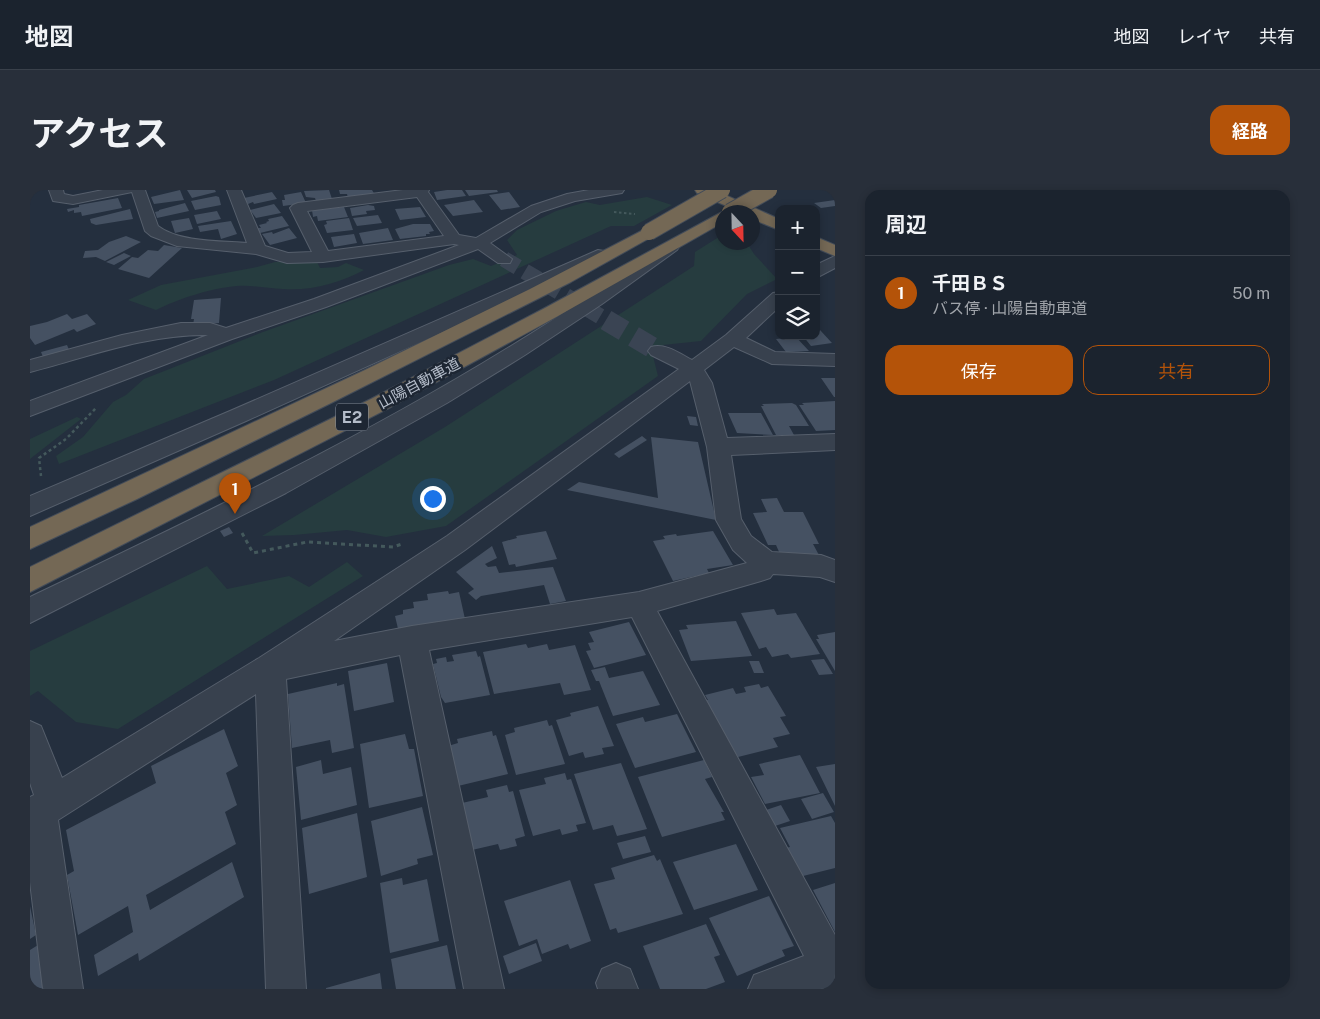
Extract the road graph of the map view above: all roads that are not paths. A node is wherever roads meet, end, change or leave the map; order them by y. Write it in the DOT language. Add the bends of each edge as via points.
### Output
graph roads {
  1 [pos="56,190"];
  2 [pos="126,190"];
  3 [pos="138,190"];
  4 [pos="234,190"];
  5 [pos="616,190"];
  6 [pos="702,190"];
  7 [pos="722,190"];
  8 [pos="769,190"];
  9 [pos="421,191"];
  10 [pos="735,205"];
  11 [pos="742,205"];
  12 [pos="760,217"];
  13 [pos="715,221"];
  14 [pos="775,223"];
  15 [pos="649,232"];
  16 [pos="454,238"];
  17 [pos="479,243"];
  18 [pos="820,244"];
  19 [pos="671,247"];
  20 [pos="258,249"];
  21 [pos="835,251"];
  22 [pos="324,257"];
  23 [pos="504,260"];
  24 [pos="835,261"];
  25 [pos="820,270"];
  26 [pos="775,301"];
  27 [pos="225,335"];
  28 [pos="733,339"];
  29 [pos="658,351"];
  30 [pos="835,360"];
  31 [pos="30,366"];
  32 [pos="693,368"];
  33 [pos="30,408"];
  34 [pos="835,442"];
  35 [pos="718,447"];
  36 [pos="30,506"];
  37 [pos="30,539"];
  38 [pos="766,563"];
  39 [pos="835,571"];
  40 [pos="30,580"];
  41 [pos="639,604"];
  42 [pos="30,611"];
  43 [pos="412,639"];
  44 [pos="270,668"];
  45 [pos="30,737"];
  46 [pos="41,811"];
  47 [pos="834,969"];
  48 [pos="63,989"];
  49 [pos="286,989"];
  50 [pos="484,989"];
  51 [pos="768,989"];
  1 -- 2 [label="street" via="58,198 73,200"];
  3 -- 20 [label="street" via="151,228 157,233 177,241"];
  4 -- 20 [label="street"];
  5 -- 17 [label="street" via="572,197 536,209"];
  6 -- 10 [label="highway"];
  7 -- 15 [label="highway, 山陽自動車道 / E2, bridge"];
  8 -- 11 [label="highway, bridge"];
  9 -- 16 [label="street"];
  9 -- 22 [label="street" via="298,208"];
  12 -- 14 [label="highway"];
  13 -- 19 [label="highway, 山陽自動車道 / E2"];
  15 -- 36 [label="street"];
  15 -- 37 [label="highway, 山陽自動車道 / E2" via="528,297 243,439"];
  16 -- 17 [label="street"];
  16 -- 22 [label="street"];
  17 -- 23 [label="street"];
  17 -- 27 [label="street"];
  18 -- 21 [label="highway"];
  19 -- 40 [label="highway, 山陽自動車道 / E2" via="545,317"];
  19 -- 42 [label="street" via="618,286 500,362 383,431"];
  20 -- 22 [label="street" via="287,258"];
  24 -- 25 [label="street"];
  26 -- 28 [label="street"];
  27 -- 31 [label="street" via="210,329 181,329"];
  27 -- 33 [label="street"];
  28 -- 30 [label="street" via="772,358"];
  28 -- 32 [label="street"];
  29 -- 32 [label="street"];
  32 -- 35 [label="street" via="702,383"];
  32 -- 44 [label="street" via="456,543"];
  34 -- 35 [label="street"];
  35 -- 38 [label="street" via="729,520 742,542"];
  38 -- 39 [label="street" via="821,566"];
  38 -- 41 [label="street" via="762,570"];
  41 -- 43 [label="street"];
  41 -- 47 [label="street"];
  43 -- 44 [label="street"];
  43 -- 50 [label="street"];
  44 -- 46 [label="street"];
  44 -- 49 [label="street"];
  45 -- 46 [label="street"];
  46 -- 48 [label="street"];
  47 -- 51 [label="street"];
}
